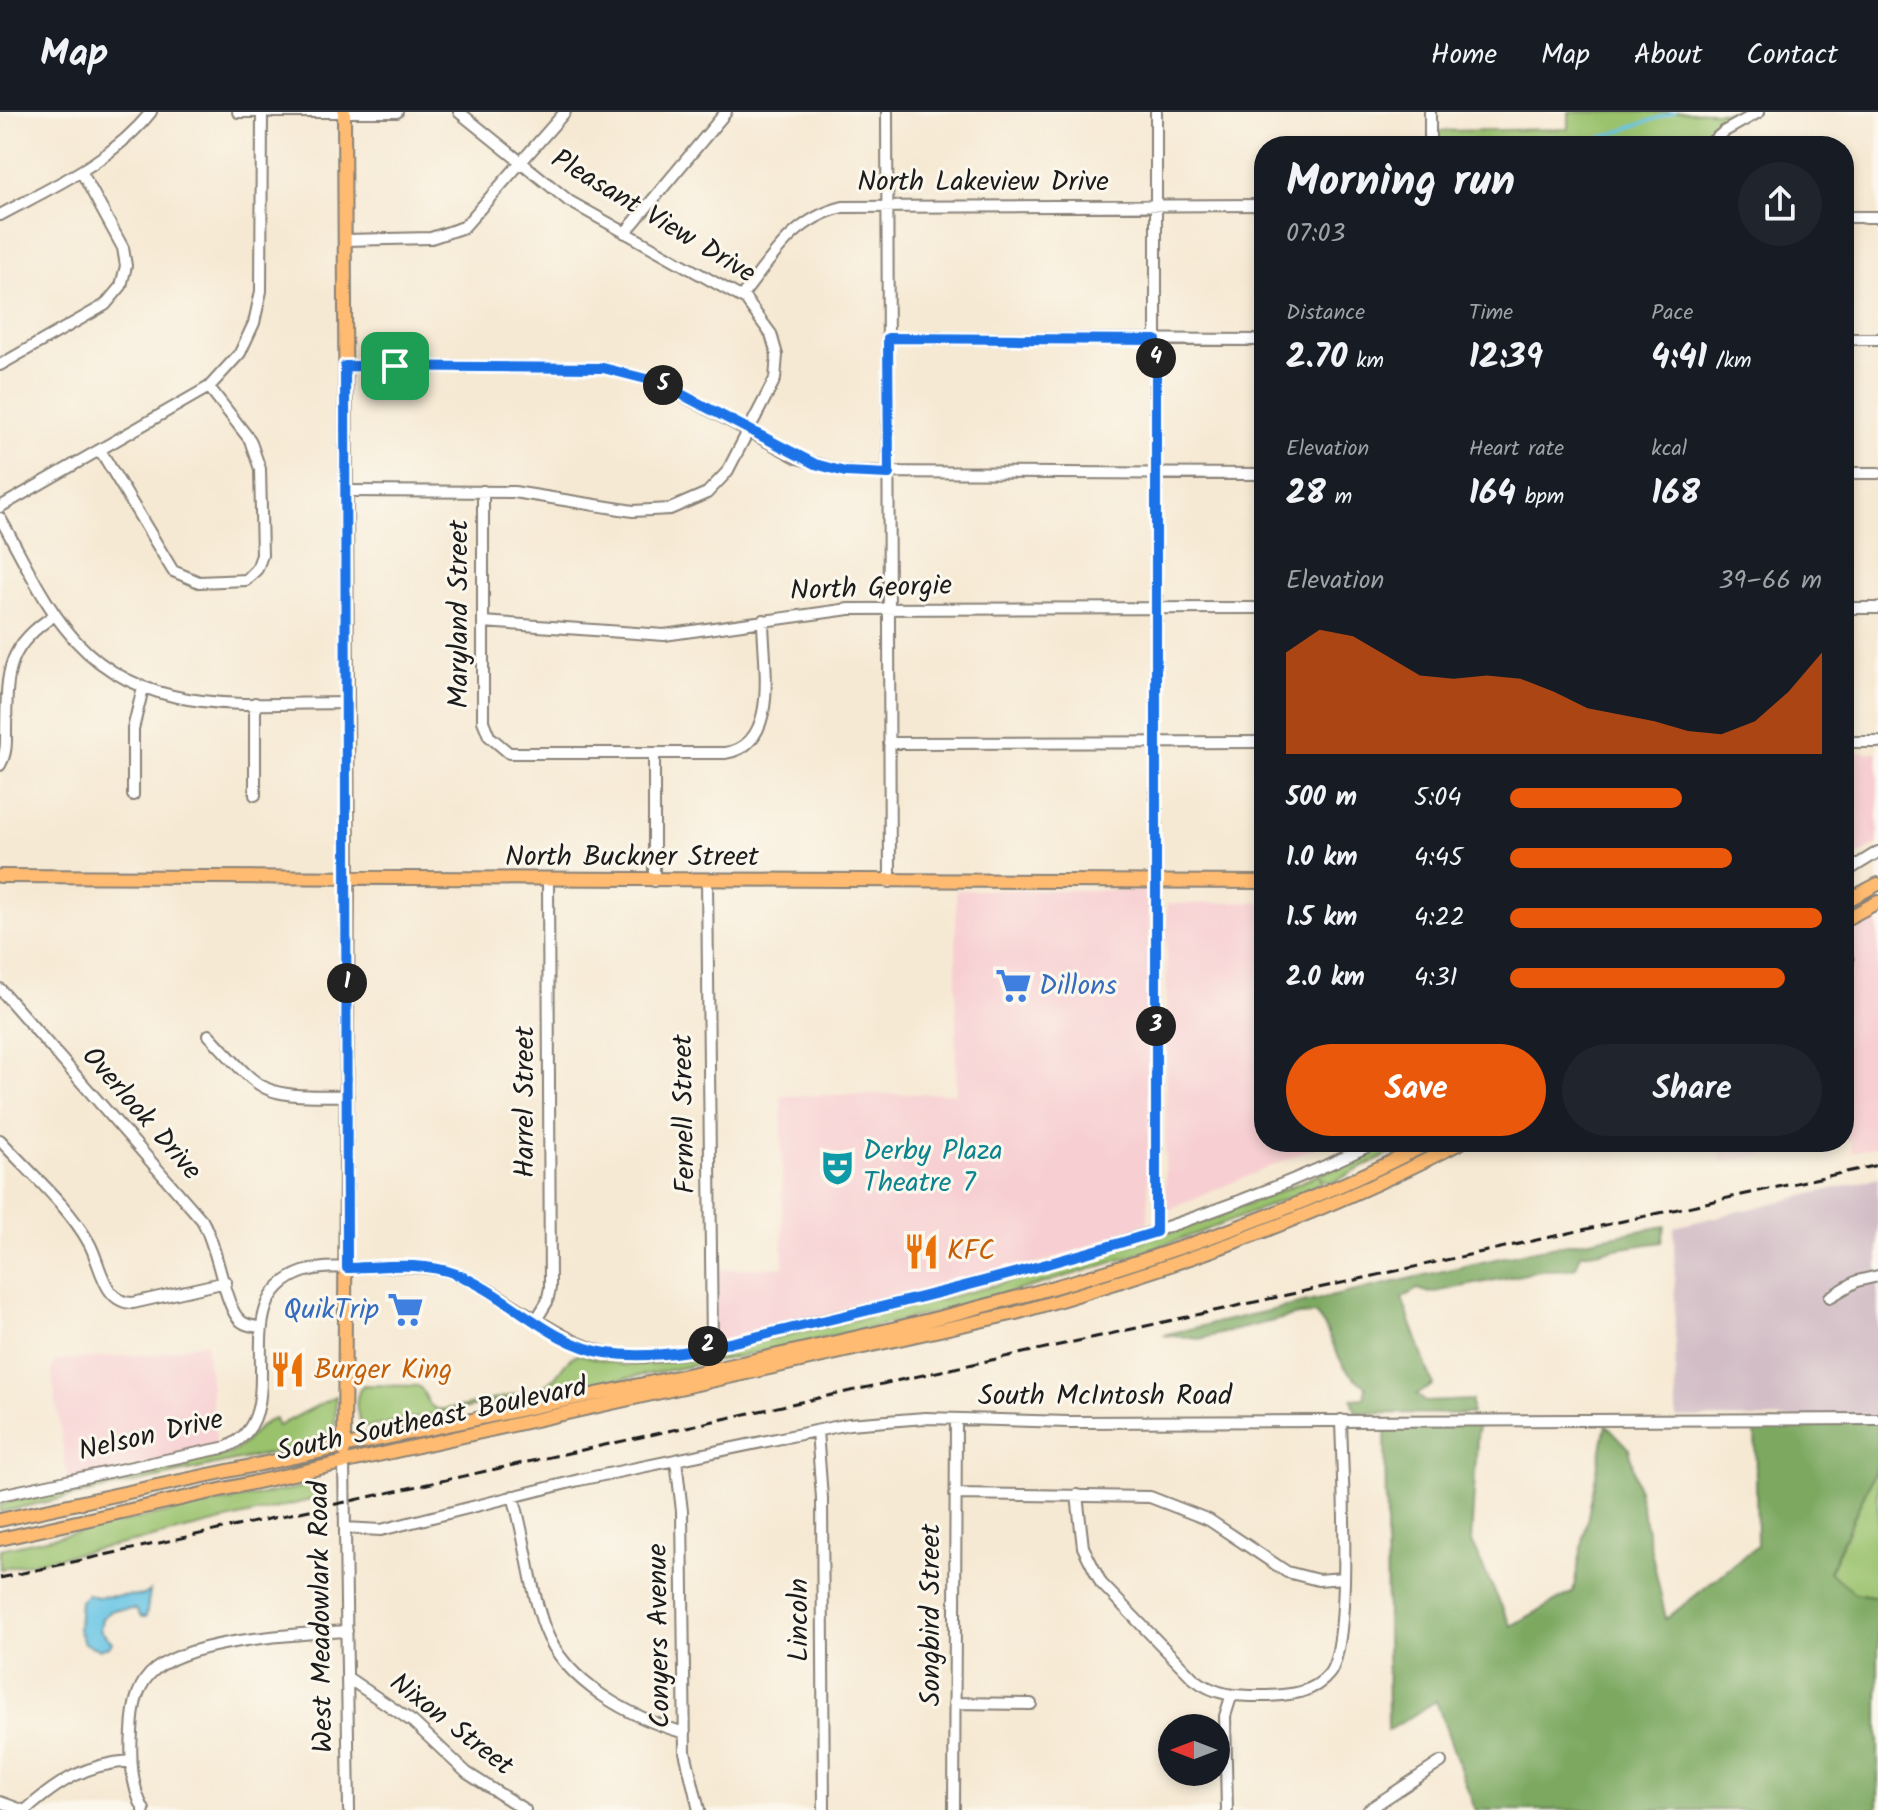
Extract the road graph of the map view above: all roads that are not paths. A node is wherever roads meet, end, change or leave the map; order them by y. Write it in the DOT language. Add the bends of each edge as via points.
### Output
graph roads {
  1 [pos="151,112"];
  2 [pos="238,112"];
  3 [pos="397,112"];
  4 [pos="459,112"];
  5 [pos="565,112"];
  6 [pos="726,112"];
  7 [pos="887,112"];
  8 [pos="1156,112"];
  9 [pos="1430,112"];
  10 [pos="1759,112"];
  11 [pos="344,113"];
  12 [pos="262,114"];
  13 [pos="1430,136"];
  14 [pos="1719,136"];
  15 [pos="521,164"];
  16 [pos="81,171"];
  17 [pos="1254,205"];
  18 [pos="888,206"];
  19 [pos="1155,206"];
  20 [pos="0,215"];
  21 [pos="1854,217"];
  22 [pos="1878,217"];
  23 [pos="625,233"];
  24 [pos="345,240"];
  25 [pos="741,297"];
  26 [pos="888,338"];
  27 [pos="1854,339"];
  28 [pos="1878,339"];
  29 [pos="1156,340"];
  30 [pos="1254,340"];
  31 [pos="0,365"];
  32 [pos="345,366"];
  33 [pos="209,387"];
  34 [pos="749,431"];
  35 [pos="100,450"];
  36 [pos="1854,473"];
  37 [pos="1878,473"];
  38 [pos="889,474"];
  39 [pos="1155,474"];
  40 [pos="1254,474"];
  41 [pos="345,491"];
  42 [pos="483,491"];
  43 [pos="0,507"];
  44 [pos="0,518"];
  45 [pos="1254,608"];
  46 [pos="1854,608"];
  47 [pos="1878,608"];
  48 [pos="889,609"];
  49 [pos="1155,609"];
  50 [pos="55,615"];
  51 [pos="763,620"];
  52 [pos="483,622"];
  53 [pos="143,688"];
  54 [pos="255,703"];
  55 [pos="347,703"];
  56 [pos="1155,742"];
  57 [pos="1254,742"];
  58 [pos="1854,742"];
  59 [pos="1878,742"];
  60 [pos="889,743"];
  61 [pos="654,754"];
  62 [pos="0,765"];
  63 [pos="133,795"];
  64 [pos="255,795"];
  65 [pos="1878,852"];
  66 [pos="1854,867"];
  67 [pos="0,876"];
  68 [pos="348,880"];
  69 [pos="548,881"];
  70 [pos="654,881"];
  71 [pos="707,881"];
  72 [pos="890,882"];
  73 [pos="1156,882"];
  74 [pos="1254,882"];
  75 [pos="1878,884"];
  76 [pos="1854,897"];
  77 [pos="1878,902"];
  78 [pos="1854,915"];
  79 [pos="0,989"];
  80 [pos="209,1035"];
  81 [pos="348,1096"];
  82 [pos="0,1140"];
  83 [pos="1354,1152"];
  84 [pos="1411,1152"];
  85 [pos="1442,1152"];
  86 [pos="1156,1232"];
  87 [pos="347,1268"];
  88 [pos="1878,1276"];
  89 [pos="226,1282"];
  90 [pos="1830,1297"];
  91 [pos="536,1320"];
  92 [pos="260,1327"];
  93 [pos="712,1346"];
  94 [pos="956,1419"];
  95 [pos="1878,1419"];
  96 [pos="1341,1420"];
  97 [pos="817,1431"];
  98 [pos="344,1445"];
  99 [pos="676,1460"];
  100 [pos="344,1462"];
  101 [pos="955,1494"];
  102 [pos="0,1495"];
  103 [pos="1077,1495"];
  104 [pos="513,1496"];
  105 [pos="0,1520"];
  106 [pos="345,1528"];
  107 [pos="0,1539"];
  108 [pos="1343,1578"];
  109 [pos="347,1631"];
  110 [pos="348,1678"];
  111 [pos="1231,1697"];
  112 [pos="954,1703"];
  113 [pos="1031,1704"];
  114 [pos="685,1733"];
  115 [pos="131,1761"];
  116 [pos="1441,1762"];
  117 [pos="0,1802"];
  118 [pos="24,1810"];
  119 [pos="144,1810"];
  120 [pos="349,1810"];
  121 [pos="525,1810"];
  122 [pos="699,1810"];
  123 [pos="824,1810"];
  124 [pos="954,1810"];
  125 [pos="1227,1810"];
  126 [pos="1368,1810"];
  1 -- 16 [label="street" via="121,144"];
  2 -- 12 [label="street"];
  3 -- 11 [label="street"];
  4 -- 15 [label="street, Pleasant View Drive"];
  5 -- 15 [label="street"];
  6 -- 23 [label="street"];
  7 -- 18 [label="street"];
  8 -- 19 [label="street"];
  9 -- 13 [label="street"];
  10 -- 14 [label="street"];
  11 -- 12 [label="street"];
  11 -- 24 [label="main road, West Meadowlark Road"];
  12 -- 33 [label="street" via="258,307 240,353"];
  15 -- 23 [label="street, Pleasant View Drive"];
  15 -- 24 [label="street" via="474,220 453,233"];
  16 -- 20 [label="street"];
  16 -- 31 [label="street" via="123,248 121,286 105,305"];
  17 -- 19 [label="street, North Lakeview Drive"];
  18 -- 19 [label="street, North Lakeview Drive"];
  18 -- 25 [label="street, North Lakeview Drive" via="843,207 801,224"];
  18 -- 26 [label="street"];
  19 -- 29 [label="street"];
  21 -- 22 [label="street"];
  23 -- 25 [label="street, Pleasant View Drive"];
  24 -- 32 [label="main road, West Meadowlark Road"];
  25 -- 34 [label="street, Pleasant View Drive" via="765,322 777,355 772,387"];
  26 -- 29 [label="street"];
  26 -- 38 [label="street"];
  27 -- 28 [label="street"];
  29 -- 30 [label="street"];
  29 -- 39 [label="street"];
  32 -- 34 [label="street" via="603,368 658,382"];
  32 -- 41 [label="main road, West Meadowlark Road"];
  33 -- 35 [label="street"];
  33 -- 35 [label="street" via="250,440 260,469 262,555 246,580 199,582 173,571"];
  34 -- 38 [label="street" via="815,464"];
  34 -- 42 [label="street, Pleasant View Drive" via="715,486 670,509 633,511 545,495"];
  35 -- 43 [label="street"];
  36 -- 37 [label="street"];
  38 -- 39 [label="street"];
  38 -- 48 [label="street"];
  39 -- 40 [label="street"];
  39 -- 49 [label="street"];
  41 -- 42 [label="street, Pleasant View Drive"];
  41 -- 55 [label="main road, West Meadowlark Road"];
  42 -- 52 [label="street, Maryland Street"];
  44 -- 50 [label="street"];
  45 -- 49 [label="street, North Georgie"];
  46 -- 47 [label="street"];
  48 -- 49 [label="street, North Georgie"];
  48 -- 51 [label="street, North Georgie"];
  48 -- 60 [label="street"];
  49 -- 56 [label="street"];
  50 -- 53 [label="street" via="86,652"];
  50 -- 62 [label="street" via="28,635 10,666 6,749"];
  51 -- 52 [label="street, North Georgie" via="664,635"];
  51 -- 61 [label="street" via="763,722 749,744 725,753"];
  52 -- 61 [label="street, Maryland Street" via="483,721 496,745 515,755"];
  53 -- 54 [label="street" via="195,702"];
  53 -- 63 [label="street" via="133,729"];
  54 -- 55 [label="street"];
  54 -- 64 [label="street"];
  55 -- 68 [label="main road, West Meadowlark Road"];
  56 -- 57 [label="street"];
  56 -- 60 [label="street"];
  56 -- 73 [label="street"];
  58 -- 59 [label="street"];
  60 -- 72 [label="street"];
  61 -- 70 [label="street"];
  65 -- 66 [label="street"];
  67 -- 68 [label="main road, North Buckner Street"];
  68 -- 69 [label="main road, North Buckner Street"];
  68 -- 81 [label="main road, West Meadowlark Road"];
  69 -- 70 [label="main road, North Buckner Street"];
  69 -- 91 [label="street, Harrel Street" via="550,1288"];
  70 -- 71 [label="main road, North Buckner Street"];
  71 -- 72 [label="main road, North Buckner Street"];
  71 -- 93 [label="street, Fernell Street"];
  72 -- 73 [label="main road, North Buckner Street"];
  73 -- 74 [label="main road, North Buckner Street"];
  73 -- 86 [label="street"];
  75 -- 76 [label="main road"];
  77 -- 78 [label="main road"];
  79 -- 89 [label="street, Overlook Drive" via="202,1220"];
  80 -- 81 [label="street" via="259,1088 283,1096"];
  81 -- 87 [label="main road, West Meadowlark Road"];
  82 -- 89 [label="street" via="79,1227 108,1291 118,1300 133,1303"];
  83 -- 86 [label="street, Nelson Drive"];
  84 -- 98 [label="main road, South Southeast Boulevard" via="1225,1232 1002,1303"];
  85 -- 100 [label="main road, South Southeast Boulevard" via="1286,1223 1061,1300 896,1342"];
  86 -- 93 [label="street, Nelson Drive" via="1008,1277"];
  87 -- 91 [label="street, Nelson Drive" via="424,1267 453,1273"];
  87 -- 92 [label="street, Nelson Drive" via="312,1270 282,1283 268,1302"];
  87 -- 98 [label="main road, West Meadowlark Road"];
  88 -- 90 [label="street"];
  89 -- 92 [label="street, Overlook Drive" via="239,1320"];
  91 -- 93 [label="street, Nelson Drive" via="601,1352 639,1357"];
  92 -- 102 [label="street, Nelson Drive" via="258,1413 249,1433 236,1443"];
  94 -- 96 [label="street, South McIntosh Road"];
  94 -- 97 [label="street, South McIntosh Road" via="870,1420"];
  94 -- 101 [label="street, Songbird Street"];
  95 -- 96 [label="street, South McIntosh Road"];
  96 -- 108 [label="street"];
  97 -- 99 [label="street, South McIntosh Road"];
  97 -- 123 [label="street, Lincoln"];
  98 -- 100 [label="main road, West Meadowlark Road"];
  98 -- 105 [label="main road, South Southeast Boulevard"];
  99 -- 104 [label="street, South McIntosh Road"];
  99 -- 114 [label="street, Conyers Avenue" via="682,1511"];
  100 -- 106 [label="street, West Meadowlark Road"];
  100 -- 107 [label="main road, South Southeast Boulevard"];
  101 -- 103 [label="street"];
  101 -- 112 [label="street, Songbird Street"];
  103 -- 108 [label="street" via="1150,1497 1177,1505 1209,1520 1270,1565 1318,1580"];
  103 -- 111 [label="street" via="1083,1547 1101,1583 1193,1678"];
  104 -- 106 [label="street, South McIntosh Road" via="381,1530"];
  104 -- 114 [label="street" via="544,1628 563,1660 631,1713"];
  106 -- 109 [label="street, West Meadowlark Road"];
  108 -- 111 [label="street" via="1339,1652 1328,1674 1290,1695"];
  109 -- 110 [label="street, West Meadowlark Road"];
  109 -- 115 [label="street" via="244,1641 161,1665 143,1683 135,1702"];
  110 -- 120 [label="street, West Meadowlark Road"];
  110 -- 121 [label="street, Nixon Street" via="413,1722 467,1773"];
  111 -- 125 [label="street" via="1225,1716"];
  112 -- 113 [label="street"];
  112 -- 124 [label="street, Songbird Street"];
  114 -- 122 [label="street, Conyers Avenue" via="688,1773"];
  115 -- 118 [label="street" via="80,1770"];
  115 -- 119 [label="street"];
  116 -- 126 [label="street"];
  117 -- 118 [label="street"];
}
